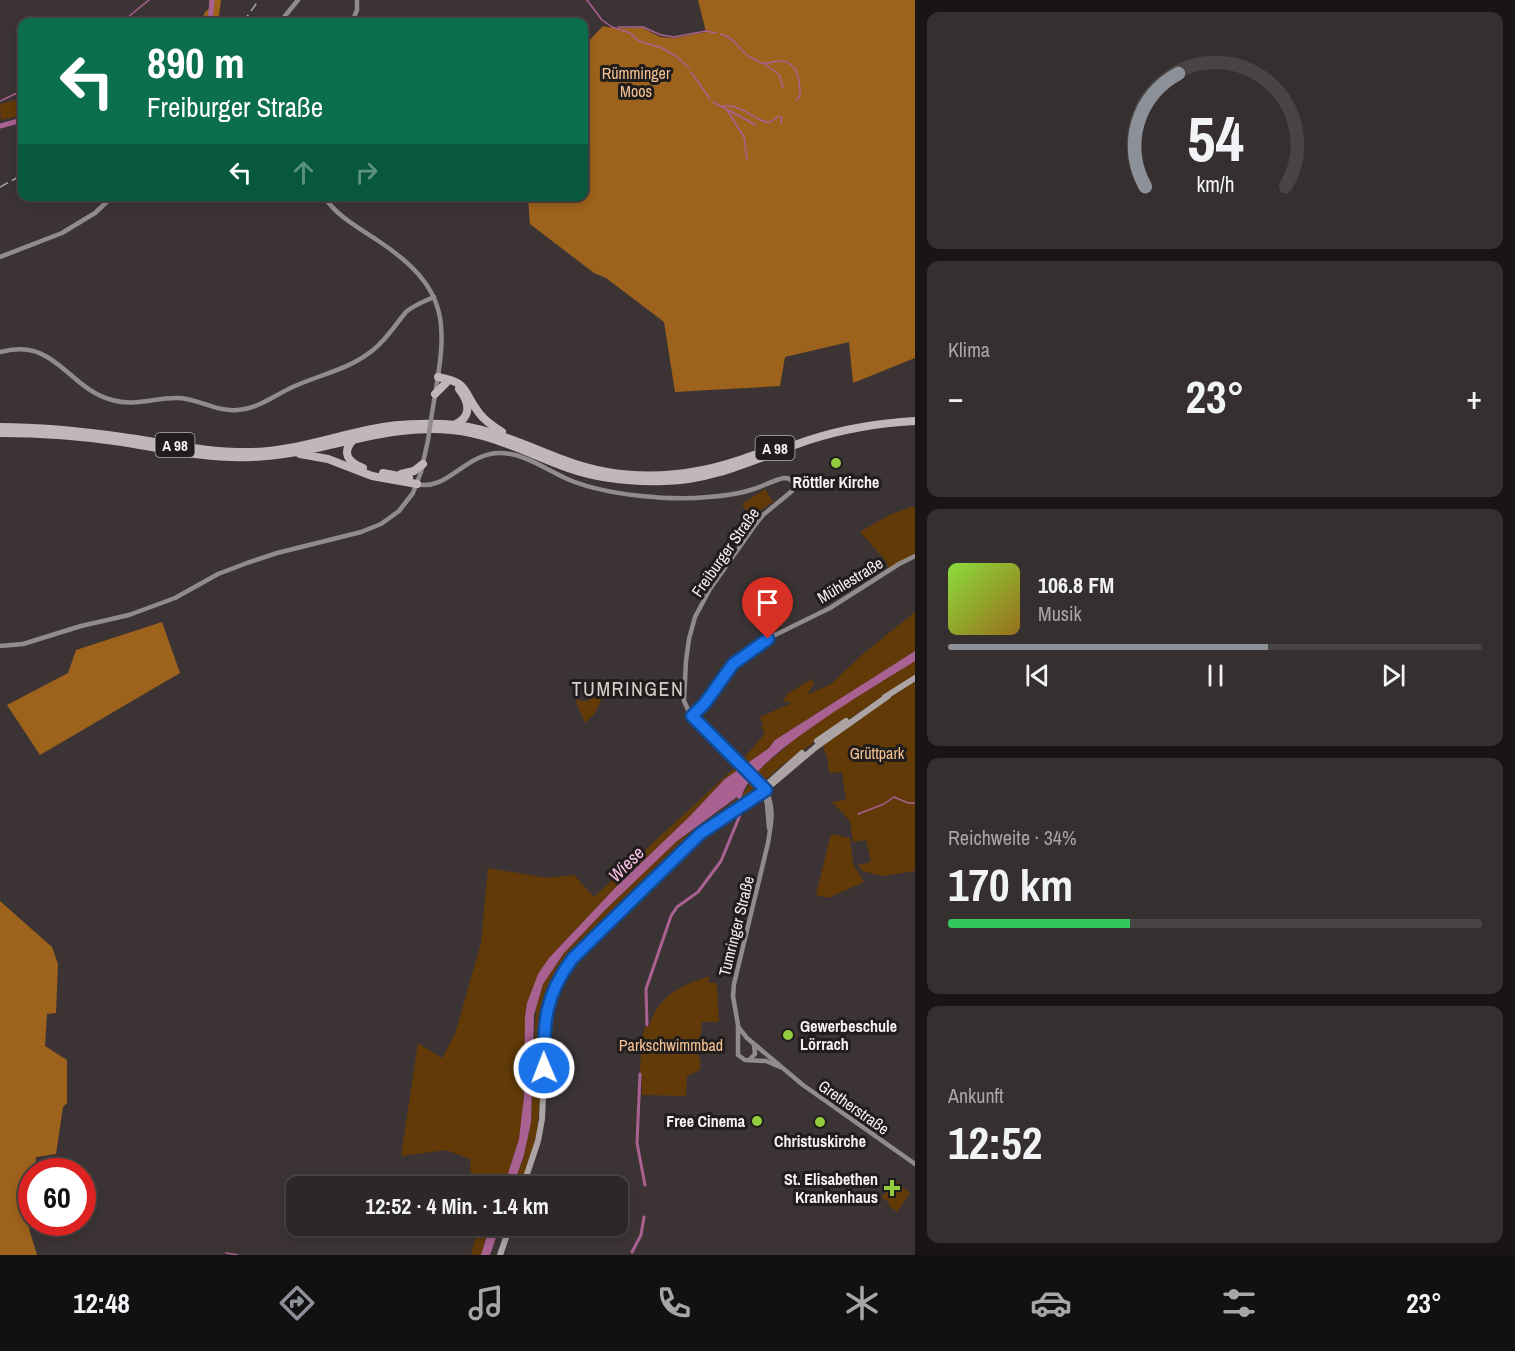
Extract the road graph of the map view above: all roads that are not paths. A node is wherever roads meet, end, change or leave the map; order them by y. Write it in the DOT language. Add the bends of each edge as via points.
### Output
graph roads {
  1 [pos="298,0"];
  2 [pos="357,0"];
  3 [pos="283,18"];
  4 [pos="354,18"];
  5 [pos="108,201"];
  6 [pos="328,201"];
  7 [pos="0,257"];
  8 [pos="434,297"];
  9 [pos="0,352"];
  10 [pos="438,377"];
  11 [pos="446,383"];
  12 [pos="435,394"];
  13 [pos="915,418"];
  14 [pos="454,424"];
  15 [pos="0,427"];
  16 [pos="0,433"];
  17 [pos="508,437"];
  18 [pos="354,439"];
  19 [pos="293,453"];
  20 [pos="423,464"];
  21 [pos="396,474"];
  22 [pos="700,474"];
  23 [pos="405,482"];
  24 [pos="418,482"];
  25 [pos="413,493"];
  26 [pos="915,556"];
  27 [pos="0,646"];
  28 [pos="915,678"];
  29 [pos="692,716"];
  30 [pos="816,746"];
  31 [pos="772,785"];
  32 [pos="764,790"];
  33 [pos="749,802"];
  34 [pos="769,802"];
  35 [pos="738,1025"];
  36 [pos="738,1038"];
  37 [pos="747,1038"];
  38 [pos="754,1045"];
  39 [pos="738,1054"];
  40 [pos="748,1061"];
  41 [pos="780,1067"];
  42 [pos="915,1164"];
  43 [pos="526,1176"];
  44 [pos="507,1236"];
  45 [pos="500,1255"];
  1 -- 3 [label="street"];
  2 -- 4 [label="street"];
  5 -- 7 [label="street" via="62,233"];
  6 -- 8 [label="street" via="419,273"];
  8 -- 9 [label="street" via="411,308 375,348 350,366 259,405 236,410 179,398 135,404 113,401 86,388 46,355 19,349"];
  8 -- 10 [label="street" via="442,330"];
  10 -- 11 [label="highway"];
  10 -- 12 [label="street"];
  10 -- 17 [label="highway" via="461,384 480,414"];
  11 -- 12 [label="highway"];
  11 -- 14 [label="highway" via="459,388 467,407 464,419"];
  12 -- 20 [label="street, bridge"];
  13 -- 22 [label="highway, A 98" via="850,427 746,464"];
  14 -- 15 [label="highway, A 98" via="389,426 303,446 254,452 210,450 72,430"];
  14 -- 17 [label="highway, A 98"];
  16 -- 19 [label="highway, A 98" via="72,436 229,457"];
  17 -- 22 [label="highway, A 98" via="566,461 608,472"];
  18 -- 19 [label="highway, A 98"];
  18 -- 21 [label="highway" via="346,452 350,461 373,471"];
  18 -- 22 [label="highway, A 98" via="406,429 451,430 500,440 568,468 603,477 645,482"];
  19 -- 23 [label="highway"];
  20 -- 21 [label="highway" via="414,471"];
  20 -- 24 [label="street"];
  21 -- 24 [label="highway"];
  23 -- 24 [label="highway"];
  23 -- 25 [label="highway"];
  24 -- 25 [label="street"];
  24 -- 29 [label="street, Freiburger Straße" via="424,486 435,484 475,458 501,453 518,456 590,487 653,496 724,495 787,478 792,481 794,488 755,525 695,616 687,649 684,691 686,708"];
  25 -- 27 [label="street" via="396,515 366,531 247,563 129,615 22,644"];
  26 -- 29 [label="street, Mühlestraße" via="748,652 728,670"];
  28 -- 30 [label="main road" via="836,727"];
  29 -- 32 [label="street, Freiburger Straße"];
  30 -- 31 [label="main road"];
  30 -- 32 [label="main road"];
  31 -- 32 [label="main road"];
  31 -- 34 [label="street"];
  32 -- 33 [label="main road"];
  32 -- 34 [label="street, Tumringer Straße"];
  33 -- 34 [label="street"];
  33 -- 43 [label="main road" via="688,845 580,950 559,978 545,1024 540,1131"];
  34 -- 35 [label="street, Tumringer Straße" via="770,833 734,984"];
  35 -- 36 [label="street, Tumringer Straße"];
  35 -- 37 [label="street, Tumringer Straße"];
  36 -- 37 [label="street"];
  36 -- 39 [label="street, Tumringer Straße"];
  37 -- 38 [label="street, Gretherstraße"];
  38 -- 40 [label="street" via="754,1056"];
  38 -- 41 [label="street, Gretherstraße"];
  39 -- 40 [label="street, Gretherstraße"];
  40 -- 41 [label="street, Gretherstraße" via="766,1061"];
  41 -- 42 [label="street, Gretherstraße"];
  44 -- 45 [label="main road"];
}
